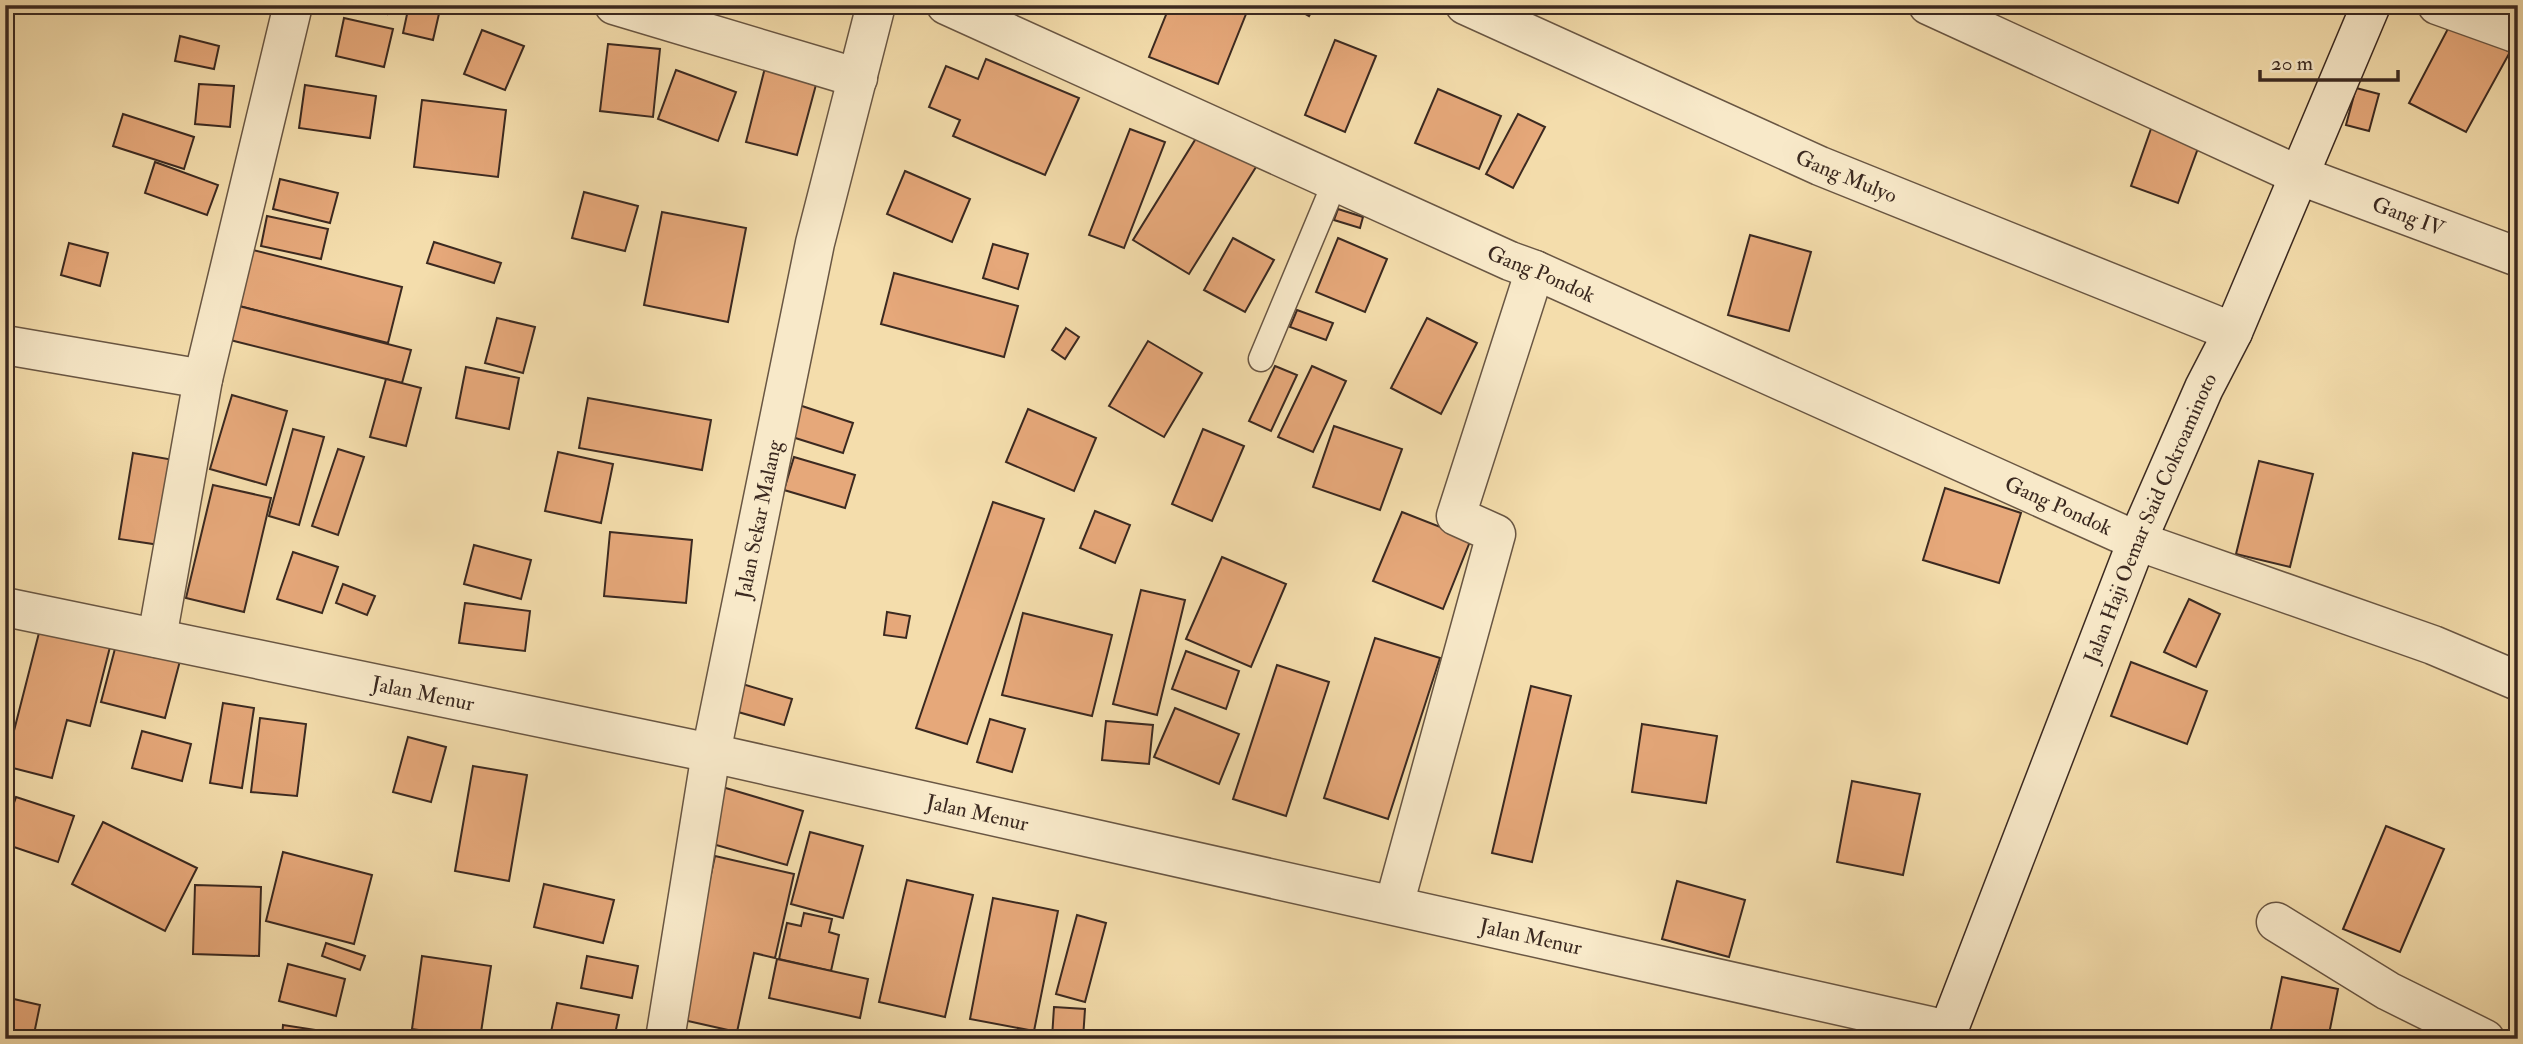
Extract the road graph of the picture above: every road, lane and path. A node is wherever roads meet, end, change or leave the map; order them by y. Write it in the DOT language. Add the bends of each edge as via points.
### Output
graph roads {
  1 [pos="293,5"];
  2 [pos="614,5"];
  3 [pos="876,5"];
  4 [pos="946,5"];
  5 [pos="1465,5"];
  6 [pos="1928,5"];
  7 [pos="2371,5"];
  8 [pos="2437,5"];
  9 [pos="2518,34"];
  10 [pos="858,78"];
  11 [pos="2298,175"];
  12 [pos="1335,182"];
  13 [pos="2518,257"];
  14 [pos="1535,270"];
  15 [pos="2233,332"];
  16 [pos="5,345"];
  17 [pos="1261,359"];
  18 [pos="203,379"];
  19 [pos="2137,541"];
  20 [pos="5,607"];
  21 [pos="157,638"];
  22 [pos="2518,681"];
  23 [pos="711,753"];
  24 [pos="1394,905"];
  25 [pos="2276,922"];
  26 [pos="1947,1034"];
  27 [pos="665,1039"];
  28 [pos="2485,1039"];
  1 -- 18 [label="street"];
  2 -- 10 [label="street"];
  3 -- 10 [label="street, Jalan Sekar Malang"];
  4 -- 12 [label="street, Gang Pondok"];
  5 -- 15 [label="street, Gang Mulyo" via="1820,166"];
  6 -- 11 [label="street, Gang IV"];
  7 -- 11 [label="street, Jalan Haji Oemar Said Cokroaminoto"];
  8 -- 9 [label="street"];
  10 -- 23 [label="street, Jalan Sekar Malang" via="815,243"];
  11 -- 13 [label="street, Gang IV"];
  11 -- 15 [label="street, Jalan Haji Oemar Said Cokroaminoto"];
  12 -- 14 [label="street, Gang Pondok"];
  12 -- 17 [label="lane"];
  14 -- 19 [label="street, Gang Pondok"];
  14 -- 24 [label="street" via="1456,516 1496,534"];
  15 -- 19 [label="street, Jalan Haji Oemar Said Cokroaminoto"];
  16 -- 18 [label="street"];
  18 -- 21 [label="street"];
  19 -- 22 [label="street, Gang Pondok" via="2433,645"];
  19 -- 26 [label="street, Jalan Haji Oemar Said Cokroaminoto"];
  20 -- 21 [label="street, Jalan Menur"];
  21 -- 23 [label="street, Jalan Menur"];
  23 -- 24 [label="street, Jalan Menur"];
  23 -- 27 [label="street, Jalan Sekar Malang"];
  24 -- 26 [label="street, Jalan Menur"];
  25 -- 28 [label="street" via="2388,991"];
}
